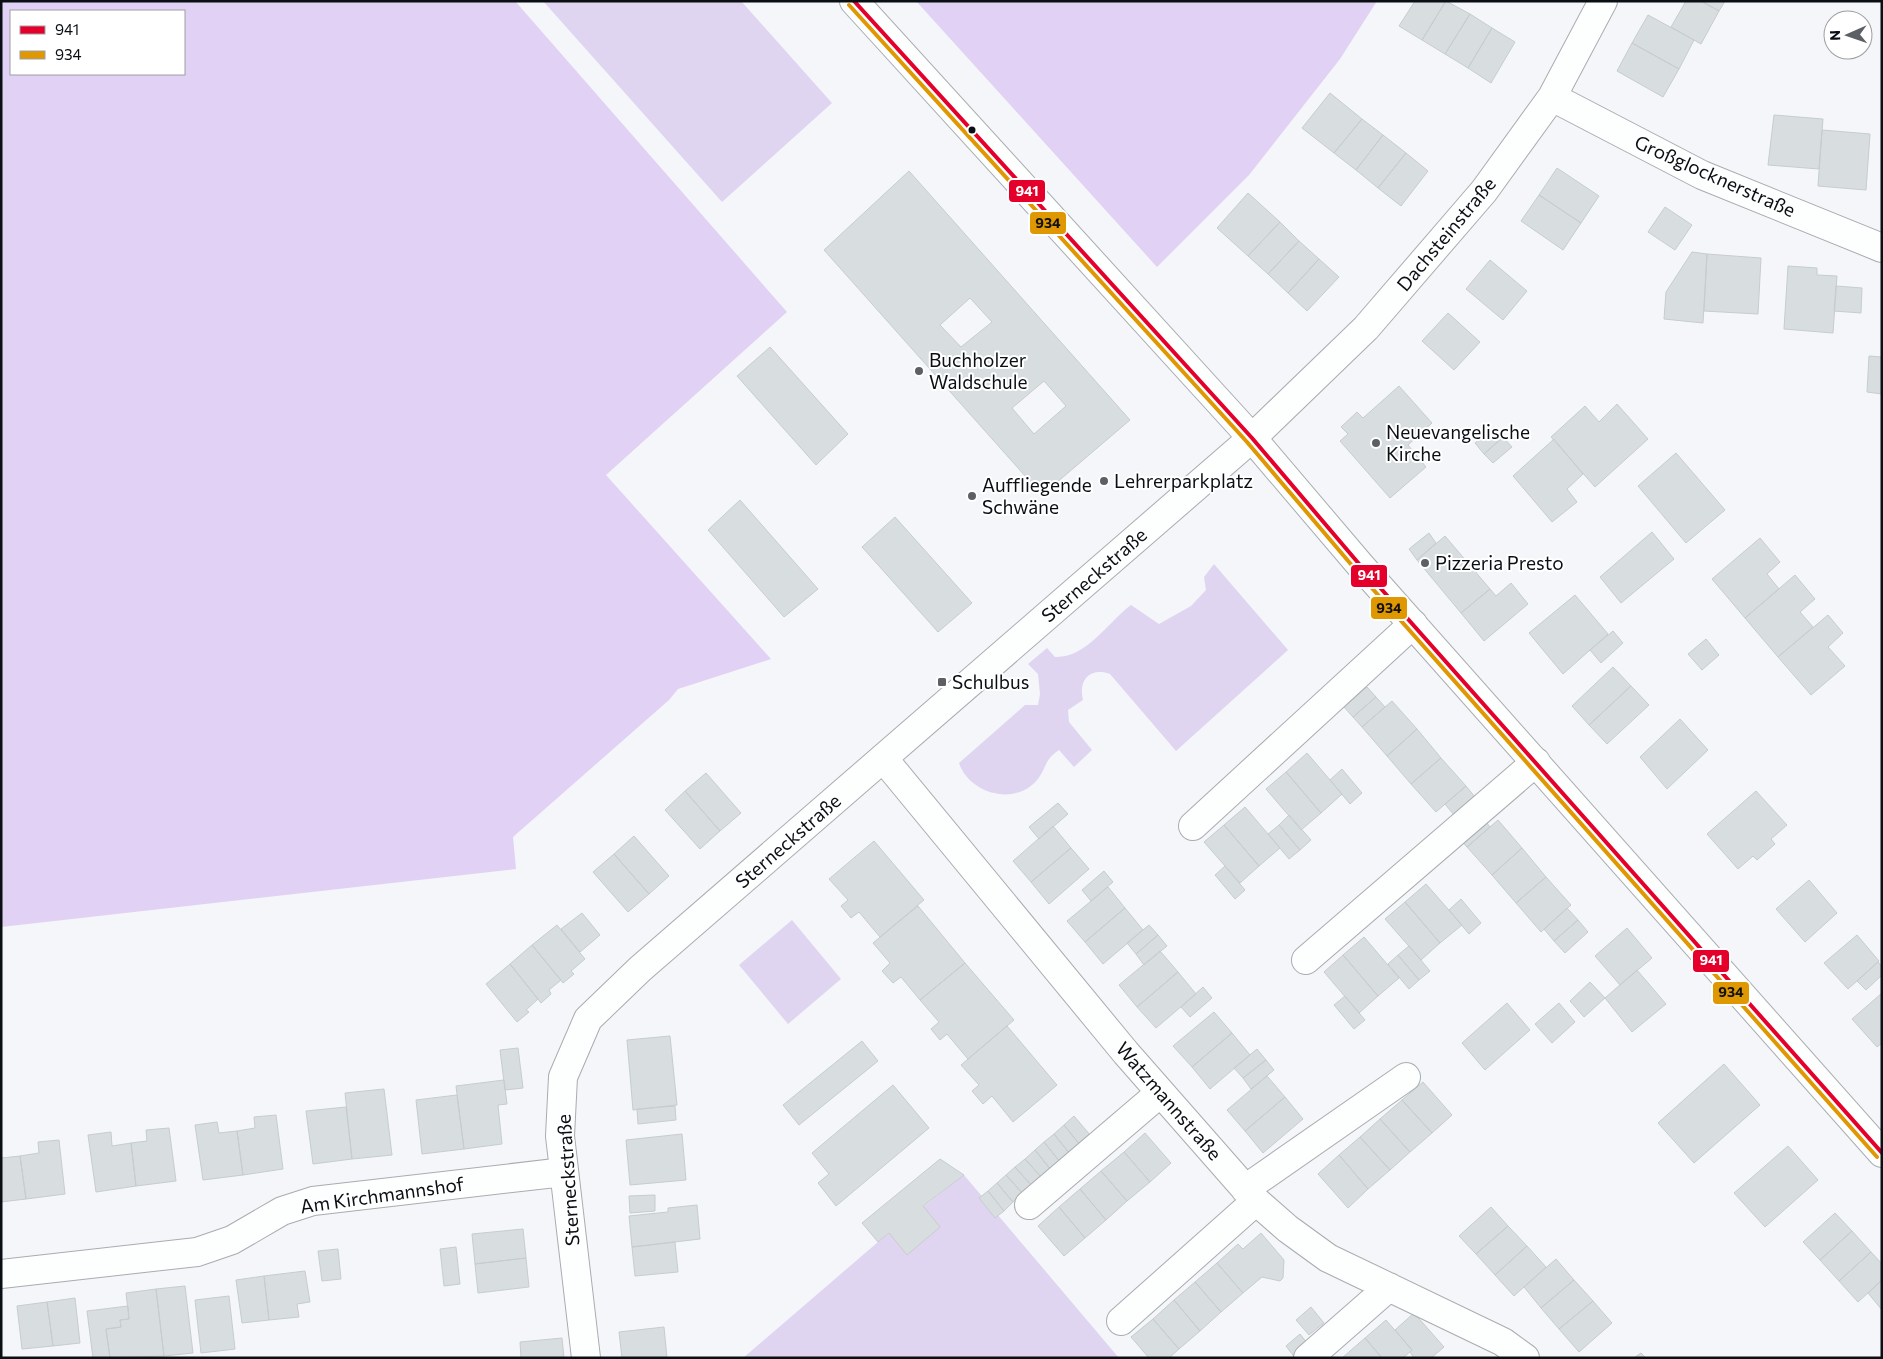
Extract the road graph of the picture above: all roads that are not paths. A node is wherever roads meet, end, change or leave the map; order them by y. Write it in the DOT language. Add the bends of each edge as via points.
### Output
graph roads {
  1 [pos="854,1"];
  2 [pos="1603,1"];
  3 [pos="1552,97"];
  4 [pos="1882,248"];
  5 [pos="1252,438"];
  6 [pos="1413,624"];
  7 [pos="883,758"];
  8 [pos="1536,762"];
  9 [pos="1193,826"];
  10 [pos="1306,960"];
  11 [pos="1406,1078"];
  12 [pos="1160,1093"];
  13 [pos="1882,1153"];
  14 [pos="564,1172"];
  15 [pos="1250,1195"];
  16 [pos="1029,1205"];
  17 [pos="1,1274"];
  18 [pos="1389,1287"];
  19 [pos="1121,1321"];
  20 [pos="586,1358"];
  21 [pos="1308,1358"];
  22 [pos="1525,1358"];
  1 -- 5 [label="street"];
  2 -- 3 [label="street, Dachsteinstraße"];
  3 -- 4 [label="street, Großglocknerstraße" via="1702,175"];
  3 -- 5 [label="street, Dachsteinstraße" via="1484,191 1366,328"];
  5 -- 6 [label="street"];
  5 -- 7 [label="street, Sterneckstraße"];
  6 -- 8 [label="street"];
  6 -- 9 [label="street"];
  7 -- 12 [label="street, Watzmannstraße"];
  7 -- 14 [label="street, Sterneckstraße" via="640,969 588,1019 563,1077 560,1136"];
  8 -- 10 [label="street"];
  8 -- 13 [label="street"];
  11 -- 15 [label="street"];
  12 -- 15 [label="street, Watzmannstraße"];
  12 -- 16 [label="street"];
  14 -- 17 [label="street, Am Kirchmannshof" via="313,1201 282,1211 232,1240 197,1252"];
  14 -- 20 [label="street, Sterneckstraße"];
  15 -- 18 [label="street, Watzmannstraße" via="1288,1229 1328,1258"];
  15 -- 19 [label="street"];
  18 -- 21 [label="street"];
  18 -- 22 [label="street, Watzmannstraße" via="1503,1342"];
}
